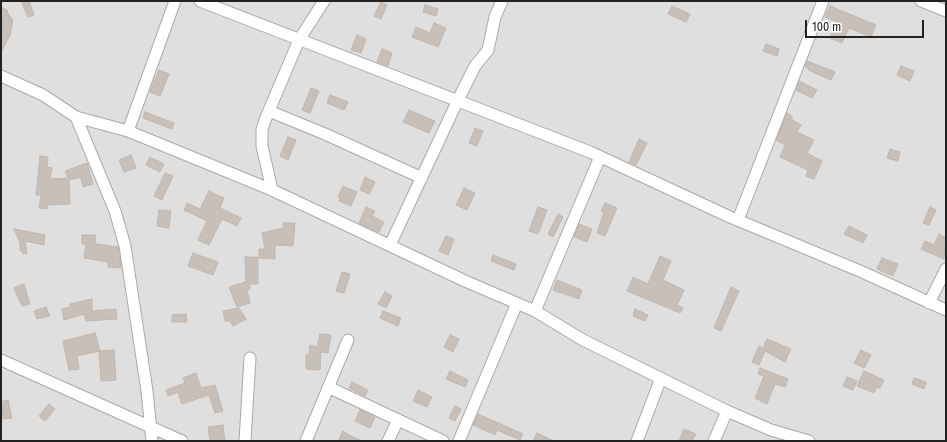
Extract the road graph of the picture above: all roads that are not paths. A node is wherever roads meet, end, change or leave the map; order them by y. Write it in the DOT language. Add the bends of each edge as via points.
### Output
graph roads {
  1 [pos="175,1"];
  2 [pos="200,1"];
  3 [pos="324,1"];
  4 [pos="502,1"];
  5 [pos="823,1"];
  6 [pos="920,1"];
  7 [pos="946,11"];
  8 [pos="299,40"];
  9 [pos="1,76"];
  10 [pos="457,102"];
  11 [pos="269,111"];
  12 [pos="76,117"];
  13 [pos="128,131"];
  14 [pos="600,157"];
  15 [pos="422,178"];
  16 [pos="272,190"];
  17 [pos="738,220"];
  18 [pos="390,245"];
  19 [pos="946,269"];
  20 [pos="517,303"];
  21 [pos="929,303"];
  22 [pos="946,310"];
  23 [pos="535,311"];
  24 [pos="348,340"];
  25 [pos="250,358"];
  26 [pos="1,360"];
  27 [pos="661,378"];
  28 [pos="328,387"];
  29 [pos="727,411"];
  30 [pos="398,420"];
  31 [pos="151,428"];
  32 [pos="771,430"];
  33 [pos="152,441"];
  34 [pos="182,441"];
  35 [pos="245,441"];
  36 [pos="306,441"];
  37 [pos="388,441"];
  38 [pos="443,441"];
  39 [pos="459,441"];
  40 [pos="637,441"];
  41 [pos="714,441"];
  42 [pos="780,441"];
  43 [pos="809,441"];
  1 -- 13 [label="street"];
  2 -- 8 [label="street"];
  3 -- 8 [label="street"];
  4 -- 10 [label="street" via="495,17 488,50 475,66"];
  5 -- 17 [label="street"];
  6 -- 7 [label="street"];
  8 -- 10 [label="street"];
  8 -- 11 [label="street"];
  9 -- 12 [label="street" via="43,95"];
  10 -- 14 [label="street"];
  10 -- 15 [label="street"];
  11 -- 15 [label="street"];
  11 -- 16 [label="street" via="262,130 262,146"];
  12 -- 13 [label="street"];
  12 -- 31 [label="street" via="115,211 125,246"];
  13 -- 16 [label="street"];
  14 -- 17 [label="street"];
  14 -- 23 [label="street"];
  15 -- 18 [label="street"];
  16 -- 18 [label="street"];
  17 -- 21 [label="street"];
  18 -- 20 [label="street"];
  19 -- 21 [label="street"];
  20 -- 23 [label="street"];
  20 -- 39 [label="street"];
  21 -- 22 [label="street"];
  23 -- 27 [label="street" via="583,340"];
  24 -- 28 [label="street"];
  25 -- 35 [label="street"];
  26 -- 31 [label="street"];
  27 -- 29 [label="street"];
  27 -- 40 [label="street"];
  28 -- 30 [label="street"];
  28 -- 36 [label="street"];
  29 -- 32 [label="street"];
  29 -- 41 [label="street"];
  30 -- 37 [label="street"];
  30 -- 38 [label="street"];
  31 -- 33 [label="street"];
  31 -- 34 [label="street"];
  32 -- 42 [label="street"];
  32 -- 43 [label="street"];
}
